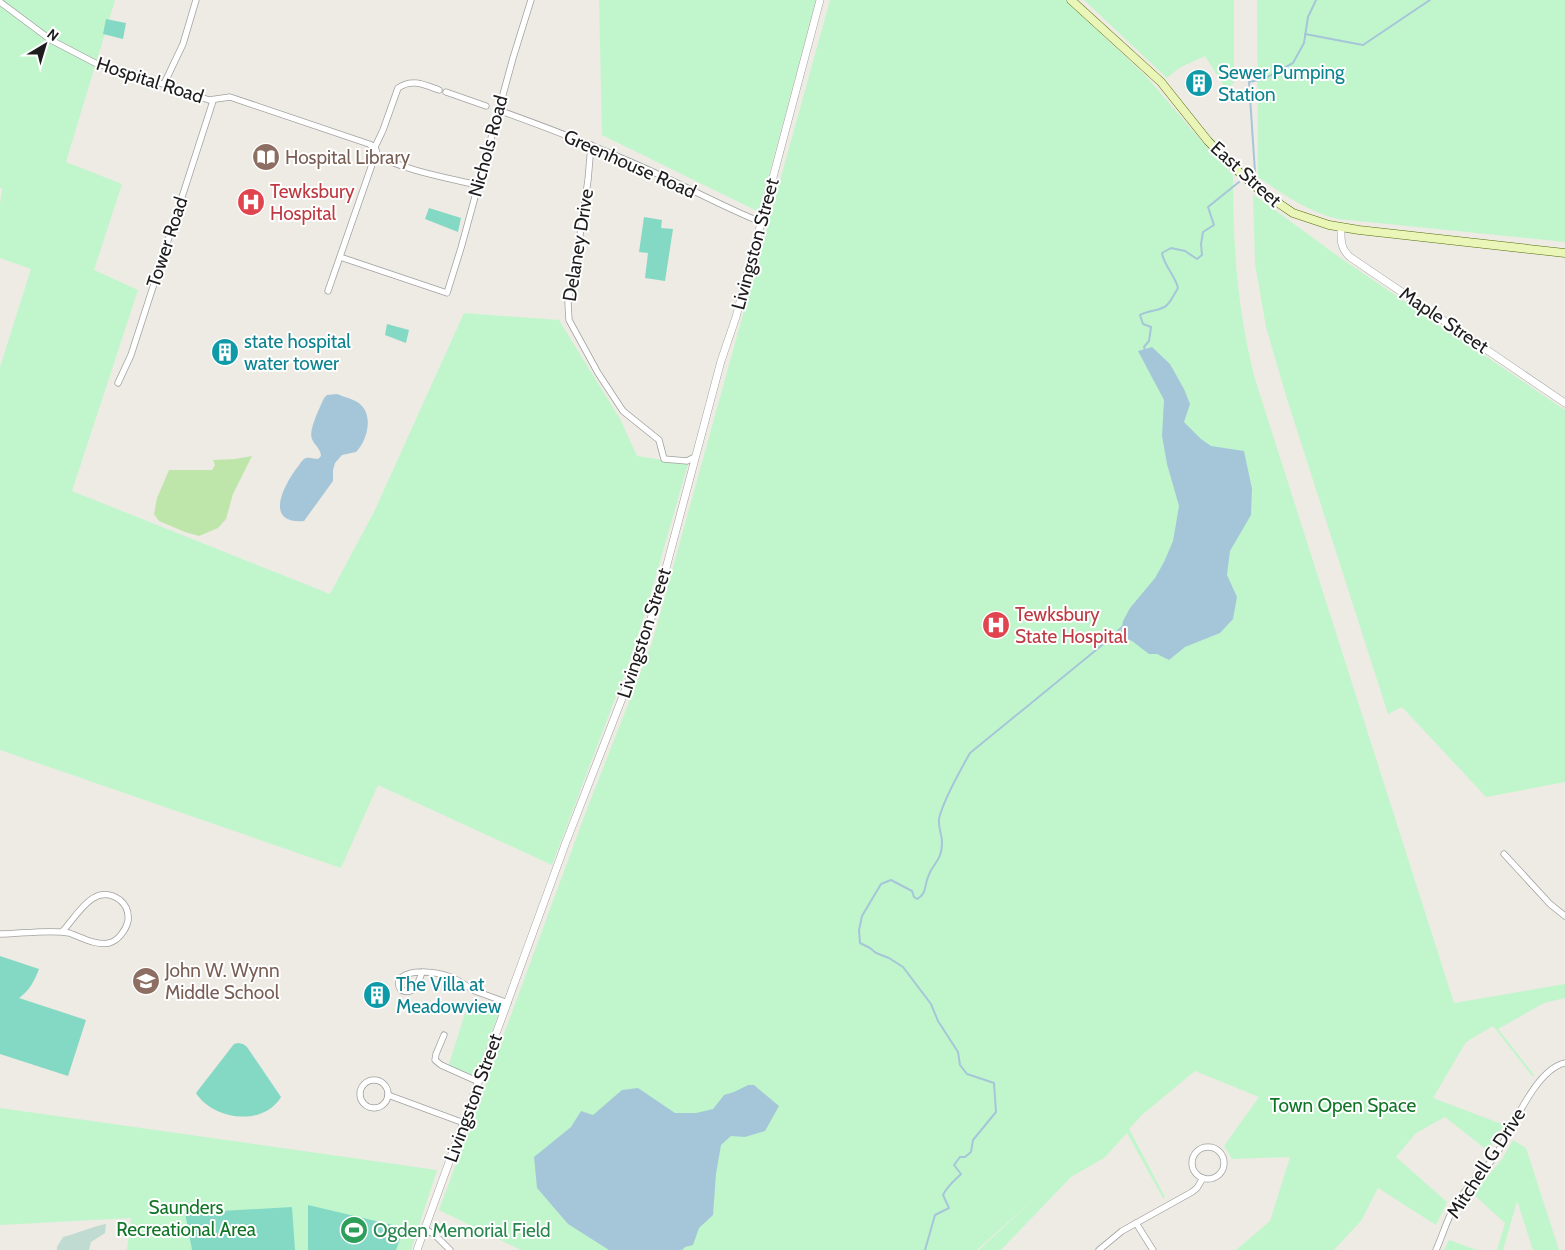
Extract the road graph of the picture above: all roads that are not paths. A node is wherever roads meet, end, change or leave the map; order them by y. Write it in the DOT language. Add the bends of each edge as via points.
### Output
graph roads {
  1 [pos="196,0"];
  2 [pos="531,0"];
  3 [pos="820,0"];
  4 [pos="1071,0"];
  5 [pos="0,2"];
  6 [pos="164,84"];
  7 [pos="439,90"];
  8 [pos="446,92"];
  9 [pos="213,101"];
  10 [pos="486,106"];
  11 [pos="498,110"];
  12 [pos="591,146"];
  13 [pos="376,150"];
  14 [pos="477,185"];
  15 [pos="761,222"];
  16 [pos="1341,227"];
  17 [pos="1565,253"];
  18 [pos="340,257"];
  19 [pos="328,291"];
  20 [pos="118,383"];
  21 [pos="1565,403"];
  22 [pos="695,456"];
  23 [pos="1504,854"];
  24 [pos="1565,916"];
  25 [pos="62,932"];
  26 [pos="0,934"];
  27 [pos="422,972"];
  28 [pos="508,1003"];
  29 [pos="444,1035"];
  30 [pos="1565,1063"];
  31 [pos="479,1082"];
  32 [pos="388,1096"];
  33 [pos="464,1123"];
  34 [pos="1203,1178"];
  35 [pos="1136,1223"];
  36 [pos="425,1229"];
  37 [pos="417,1250"];
  38 [pos="450,1250"];
  39 [pos="1099,1250"];
  40 [pos="1153,1250"];
  41 [pos="1436,1250"];
  1 -- 6 [label="street" via="183,44"];
  2 -- 11 [label="street, Nichols Road"];
  3 -- 15 [label="street, Livingston Street"];
  4 -- 16 [label="main road, East Street" via="1161,82 1208,141 1249,182 1293,213"];
  5 -- 6 [label="street, Hospital Road" via="52,40 82,57"];
  6 -- 9 [label="street, Hospital Road"];
  7 -- 13 [label="street" via="417,82 398,88"];
  8 -- 10 [label="street"];
  9 -- 13 [label="street, Hospital Road" via="230,97 369,144"];
  9 -- 20 [label="street, Tower Road" via="131,355"];
  11 -- 12 [label="street, Greenhouse Road"];
  11 -- 14 [label="street, Nichols Road"];
  12 -- 15 [label="street, Greenhouse Road"];
  12 -- 22 [label="street, Delaney Drive" via="568,303 569,320 623,411 659,440 664,459 687,461"];
  13 -- 14 [label="street, Hospital Road" via="383,159"];
  13 -- 18 [label="street"];
  14 -- 18 [label="street, Nichols Road" via="446,293"];
  15 -- 22 [label="street, Livingston Street"];
  16 -- 17 [label="main road, East Street"];
  16 -- 21 [label="street, Maple Street" via="1343,250 1350,258"];
  18 -- 19 [label="street"];
  22 -- 28 [label="street, Livingston Street" via="644,642"];
  23 -- 24 [label="street"];
  25 -- 25 [label="street" via="107,944 120,936 128,921 128,911 124,903 114,896 103,894 82,907"];
  25 -- 26 [label="street"];
  27 -- 28 [label="street" via="447,975"];
  28 -- 31 [label="street, Livingston Street"];
  29 -- 31 [label="street" via="435,1060"];
  30 -- 41 [label="street, Mitchell G Drive" via="1551,1069 1537,1084 1496,1154 1456,1204"];
  31 -- 33 [label="street, Livingston Street"];
  32 -- 32 [label="street" via="386,1086 378,1080 364,1084 360,1092 362,1101 373,1108 385,1103"];
  32 -- 33 [label="street"];
  33 -- 36 [label="street, Livingston Street"];
  34 -- 34 [label="street" via="1193,1168 1194,1156 1202,1149 1214,1149 1222,1156 1223,1168 1214,1178"];
  34 -- 35 [label="street" via="1192,1192"];
  35 -- 39 [label="street"];
  35 -- 40 [label="street"];
  36 -- 37 [label="street, Livingston Street"];
  36 -- 38 [label="street"];
}
